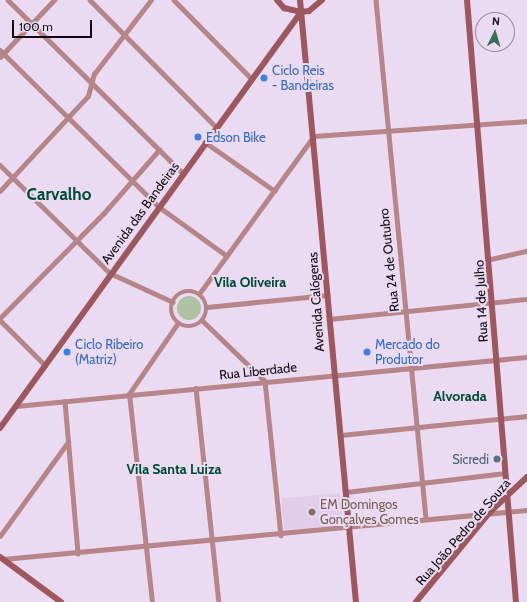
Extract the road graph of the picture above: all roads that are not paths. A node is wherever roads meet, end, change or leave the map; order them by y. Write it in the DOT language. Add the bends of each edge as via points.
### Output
graph roads {
  1 [pos="8,0"];
  2 [pos="54,0"];
  3 [pos="90,0"];
  4 [pos="151,0"];
  5 [pos="174,0"];
  6 [pos="277,0"];
  7 [pos="300,0"];
  8 [pos="322,0"];
  9 [pos="376,0"];
  10 [pos="467,0"];
  11 [pos="300,12"];
  12 [pos="32,24"];
  13 [pos="123,34"];
  14 [pos="1,53"];
  15 [pos="252,79"];
  16 [pos="91,81"];
  17 [pos="69,118"];
  18 [pos="527,121"];
  19 [pos="478,125"];
  20 [pos="216,127"];
  21 [pos="388,131"];
  22 [pos="314,136"];
  23 [pos="205,142"];
  24 [pos="159,150"];
  25 [pos="0,165"];
  26 [pos="182,172"];
  27 [pos="13,178"];
  28 [pos="131,180"];
  29 [pos="275,190"];
  30 [pos="0,191"];
  31 [pos="158,206"];
  32 [pos="77,241"];
  33 [pos="527,251"];
  34 [pos="227,256"];
  35 [pos="490,260"];
  36 [pos="110,273"];
  37 [pos="199,294"];
  38 [pos="327,295"];
  39 [pos="527,299"];
  40 [pos="173,302"];
  41 [pos="490,302"];
  42 [pos="207,307"];
  43 [pos="404,311"];
  44 [pos="0,319"];
  45 [pos="329,319"];
  46 [pos="203,321"];
  47 [pos="178,323"];
  48 [pos="527,357"];
  49 [pos="496,359"];
  50 [pos="45,365"];
  51 [pos="412,367"];
  52 [pos="333,374"];
  53 [pos="265,381"];
  54 [pos="196,388"];
  55 [pos="129,394"];
  56 [pos="65,401"];
  57 [pos="16,406"];
  58 [pos="527,416"];
  59 [pos="501,418"];
  60 [pos="0,428"];
  61 [pos="420,428"];
  62 [pos="341,435"];
  63 [pos="68,442"];
  64 [pos="505,473"];
  65 [pos="527,477"];
  66 [pos="423,482"];
  67 [pos="346,492"];
  68 [pos="507,494"];
  69 [pos="527,510"];
  70 [pos="509,511"];
  71 [pos="490,512"];
  72 [pos="426,518"];
  73 [pos="350,529"];
  74 [pos="281,535"];
  75 [pos="0,536"];
  76 [pos="215,541"];
  77 [pos="147,547"];
  78 [pos="78,553"];
  79 [pos="1,558"];
  80 [pos="54,600"];
  81 [pos="61,602"];
  82 [pos="152,602"];
  83 [pos="219,602"];
  84 [pos="356,602"];
  85 [pos="416,602"];
  86 [pos="516,602"];
  1 -- 12 [label="street"];
  2 -- 12 [label="street"];
  3 -- 13 [label="street"];
  4 -- 13 [label="street"];
  5 -- 15 [label="street"];
  6 -- 11 [label="street" via="284,8"];
  7 -- 11 [label="street, Avenida Calógeras"];
  8 -- 11 [label="street" via="309,11"];
  9 -- 21 [label="street, Rua 24 de Outubro"];
  10 -- 19 [label="street, Rua 14 de Julho"];
  11 -- 15 [label="street, Avenida das Bandeiras"];
  11 -- 22 [label="street, Avenida Calógeras"];
  12 -- 14 [label="street"];
  12 -- 16 [label="street"];
  13 -- 16 [label="street"];
  13 -- 20 [label="street"];
  14 -- 17 [label="street"];
  15 -- 20 [label="street, Avenida das Bandeiras"];
  16 -- 17 [label="street" via="88,96"];
  16 -- 24 [label="street"];
  17 -- 27 [label="street"];
  17 -- 28 [label="street"];
  18 -- 19 [label="street"];
  19 -- 21 [label="street"];
  19 -- 35 [label="street, Rua 14 de Julho"];
  20 -- 23 [label="street, Avenida das Bandeiras"];
  21 -- 22 [label="street"];
  21 -- 43 [label="street, Rua 24 de Outubro"];
  22 -- 29 [label="street"];
  22 -- 38 [label="street, Avenida Calógeras"];
  23 -- 26 [label="street, Avenida das Bandeiras"];
  23 -- 29 [label="street"];
  24 -- 26 [label="street"];
  24 -- 28 [label="street"];
  25 -- 27 [label="street"];
  26 -- 31 [label="street, Avenida das Bandeiras"];
  27 -- 30 [label="street"];
  27 -- 32 [label="street"];
  28 -- 31 [label="street"];
  28 -- 32 [label="street"];
  29 -- 34 [label="street"];
  31 -- 34 [label="street"];
  31 -- 36 [label="street, Avenida das Bandeiras"];
  32 -- 36 [label="street"];
  32 -- 44 [label="street"];
  33 -- 35 [label="street"];
  34 -- 37 [label="street"];
  35 -- 41 [label="street, Rua 14 de Julho"];
  36 -- 40 [label="street"];
  36 -- 50 [label="street, Avenida das Bandeiras"];
  37 -- 40 [label="street" via="181,293"];
  37 -- 42 [label="street"];
  38 -- 42 [label="street"];
  38 -- 45 [label="street, Avenida Calógeras"];
  39 -- 41 [label="street"];
  40 -- 47 [label="street" via="171,311"];
  41 -- 43 [label="street"];
  41 -- 49 [label="street, Rua 14 de Julho"];
  42 -- 46 [label="street"];
  43 -- 45 [label="street"];
  43 -- 51 [label="street, Rua 24 de Outubro"];
  44 -- 50 [label="street"];
  45 -- 52 [label="street, Avenida Calógeras"];
  46 -- 47 [label="street" via="194,326"];
  46 -- 53 [label="street"];
  47 -- 55 [label="street"];
  48 -- 49 [label="street, Rua Liberdade"];
  49 -- 51 [label="street, Rua Liberdade"];
  49 -- 59 [label="street, Rua 14 de Julho"];
  50 -- 57 [label="street, Avenida das Bandeiras"];
  51 -- 52 [label="street, Rua Liberdade"];
  51 -- 61 [label="street, Rua 24 de Outubro"];
  52 -- 53 [label="street, Rua Liberdade"];
  52 -- 62 [label="street, Avenida Calógeras"];
  53 -- 54 [label="street, Rua Liberdade"];
  53 -- 74 [label="street"];
  54 -- 55 [label="street, Rua Liberdade"];
  54 -- 76 [label="street"];
  55 -- 56 [label="street, Rua Liberdade"];
  55 -- 77 [label="street"];
  56 -- 57 [label="street, Rua Liberdade"];
  56 -- 63 [label="street"];
  57 -- 60 [label="street, Avenida das Bandeiras"];
  58 -- 59 [label="street"];
  59 -- 61 [label="street"];
  59 -- 64 [label="street, Rua 14 de Julho"];
  61 -- 62 [label="street"];
  61 -- 66 [label="street, Rua 24 de Outubro"];
  62 -- 67 [label="street, Avenida Calógeras"];
  63 -- 75 [label="street"];
  63 -- 78 [label="street"];
  64 -- 66 [label="street"];
  64 -- 68 [label="street, Rua 14 de Julho"];
  65 -- 68 [label="street, Rua João Pedro de Souza"];
  66 -- 67 [label="street"];
  66 -- 72 [label="street, Rua 24 de Outubro"];
  67 -- 73 [label="street, Avenida Calógeras"];
  68 -- 70 [label="street, Rua 14 de Julho"];
  68 -- 71 [label="street, Rua João Pedro de Souza"];
  69 -- 70 [label="street"];
  70 -- 71 [label="street"];
  70 -- 86 [label="street, Rua 14 de Julho"];
  71 -- 72 [label="street"];
  71 -- 85 [label="street, Rua João Pedro de Souza"];
  72 -- 73 [label="street"];
  73 -- 74 [label="street"];
  73 -- 84 [label="street, Avenida Calógeras"];
  74 -- 76 [label="street"];
  76 -- 77 [label="street"];
  76 -- 83 [label="street"];
  77 -- 78 [label="street"];
  77 -- 82 [label="street"];
  78 -- 79 [label="street"];
  79 -- 80 [label="street"];
  80 -- 81 [label="street"];
}
